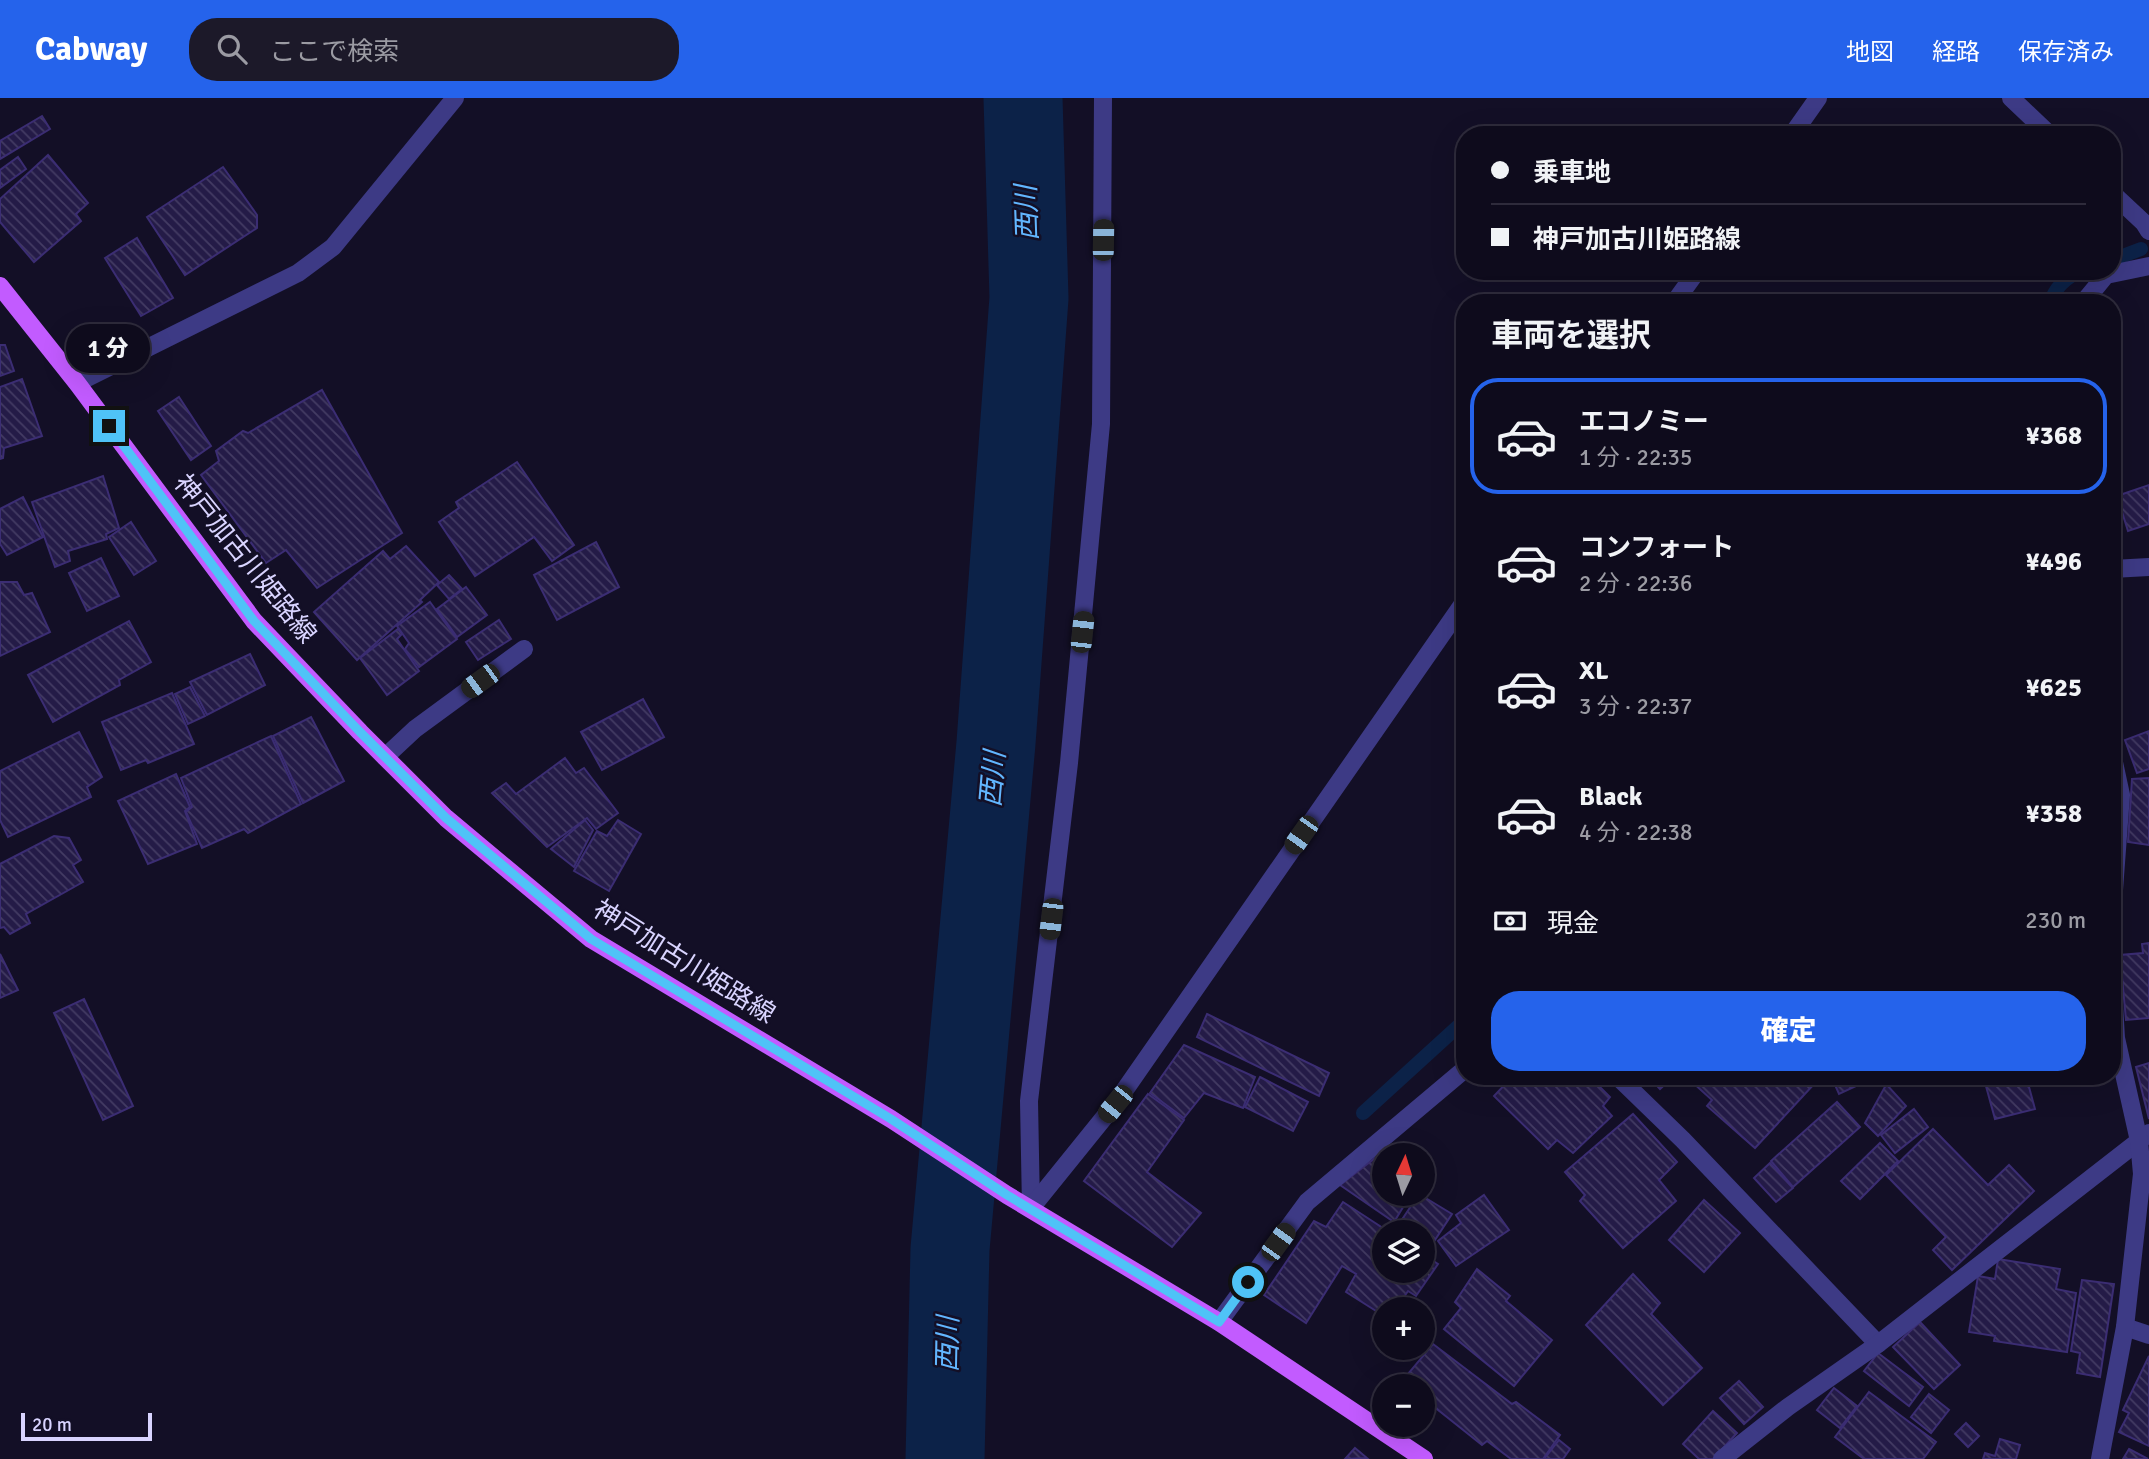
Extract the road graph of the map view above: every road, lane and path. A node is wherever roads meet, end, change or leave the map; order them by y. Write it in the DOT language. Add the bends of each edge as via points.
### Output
graph roads {
  1 [pos="455,98"];
  2 [pos="1103,98"];
  3 [pos="1818,98"];
  4 [pos="2011,98"];
  5 [pos="1798,126"];
  6 [pos="2041,126"];
  7 [pos="2121,201"];
  8 [pos="2149,231"];
  9 [pos="2149,266"];
  10 [pos="2121,272"];
  11 [pos="2102,280"];
  12 [pos="0,286"];
  13 [pos="2090,294"];
  14 [pos="76,383"];
  15 [pos="2149,567"];
  16 [pos="2121,569"];
  17 [pos="1456,614"];
  18 [pos="524,649"];
  19 [pos="385,757"];
  20 [pos="2121,1056"];
  21 [pos="1456,1077"];
  22 [pos="1626,1085"];
  23 [pos="2144,1137"];
  24 [pos="1031,1208"];
  25 [pos="1219,1322"];
  26 [pos="2125,1327"];
  27 [pos="2149,1335"];
  28 [pos="1878,1343"];
  29 [pos="1424,1459"];
  30 [pos="1722,1459"];
  31 [pos="2100,1459"];
  1 -- 14 [label="street" via="333,247 298,273"];
  2 -- 24 [label="street" via="1101,424 1069,763 1029,1101"];
  3 -- 5 [label="street"];
  4 -- 6 [label="street"];
  7 -- 8 [label="street"];
  9 -- 10 [label="street"];
  11 -- 13 [label="street"];
  12 -- 14 [label="main road, 神戸加古川姫路線"];
  14 -- 19 [label="main road, 神戸加古川姫路線" via="254,621"];
  15 -- 16 [label="street"];
  17 -- 24 [label="street" via="1115,1104"];
  18 -- 19 [label="street" via="415,729"];
  19 -- 24 [label="main road, 神戸加古川姫路線" via="446,818 591,939"];
  20 -- 23 [label="street"];
  21 -- 25 [label="street" via="1307,1202"];
  22 -- 28 [label="street"];
  23 -- 26 [label="street"];
  23 -- 28 [label="street"];
  24 -- 25 [label="main road, 神戸加古川姫路線"];
  25 -- 29 [label="main road, 神戸加古川姫路線"];
  26 -- 27 [label="street"];
  26 -- 31 [label="street"];
  28 -- 30 [label="street"];
}
